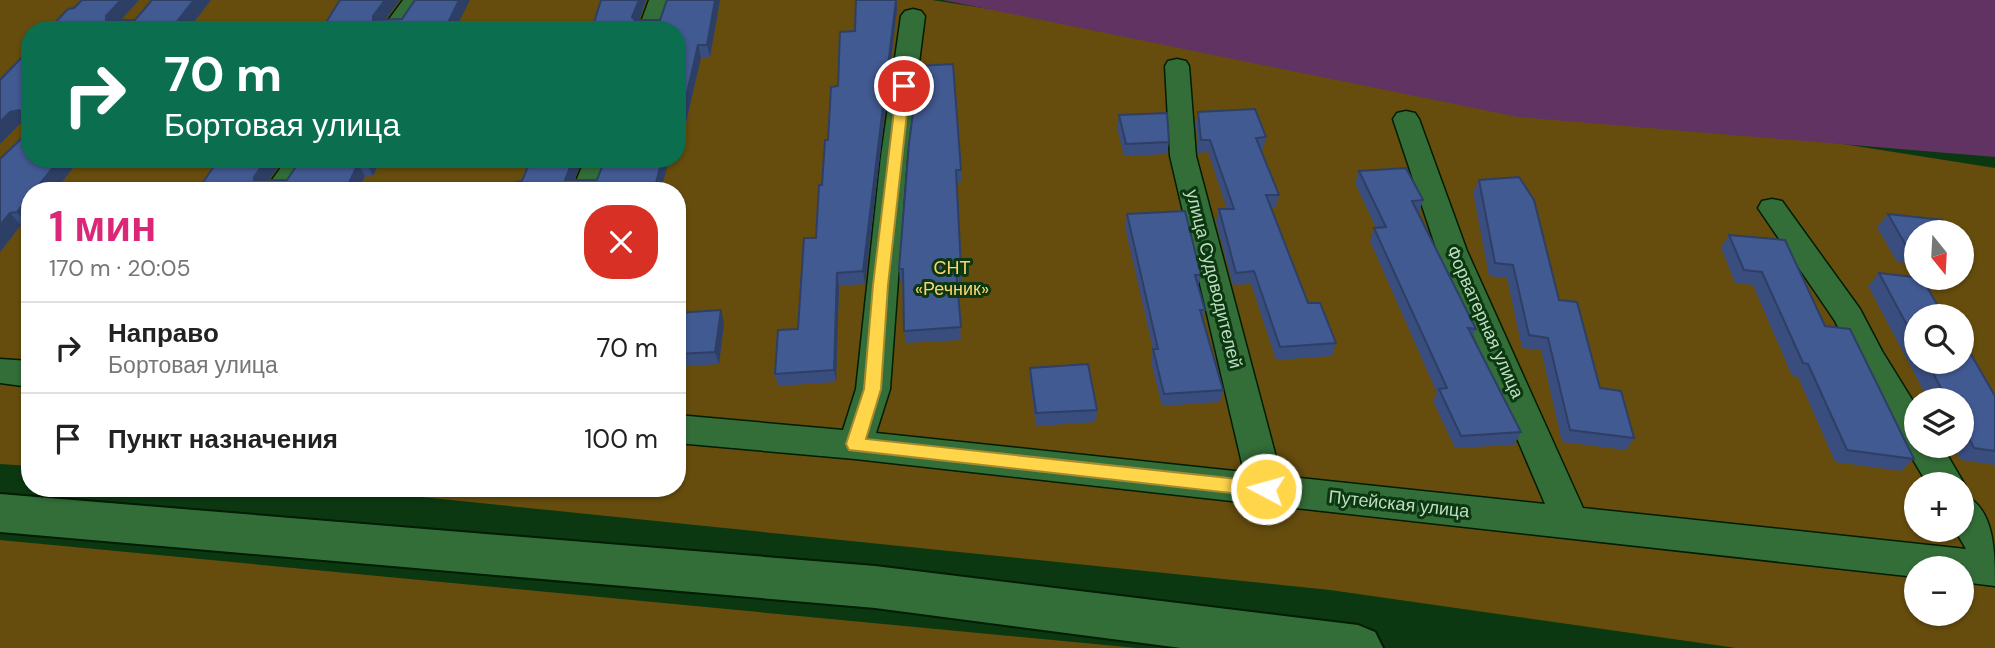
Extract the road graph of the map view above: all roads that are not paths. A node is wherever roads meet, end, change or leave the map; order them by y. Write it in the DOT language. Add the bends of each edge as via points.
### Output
graph roads {
  1 [pos="414,0"];
  2 [pos="660,0"];
  3 [pos="913,16"];
  4 [pos="399,21"];
  5 [pos="653,21"];
  6 [pos="1177,66"];
  7 [pos="1406,119"];
  8 [pos="1772,208"];
  9 [pos="0,371"];
  10 [pos="21,373"];
  11 [pos="1904,415"];
  12 [pos="686,430"];
  13 [pos="855,444"];
  14 [pos="1266,489"];
  15 [pos="0,513"];
  16 [pos="1571,522"];
  17 [pos="1974,529"];
  18 [pos="1995,563"];
  19 [pos="1995,569"];
  20 [pos="1358,648"];
  1 -- 4 [label="street"];
  2 -- 5 [label="street"];
  3 -- 13 [label="street" via="893,169 873,389"];
  6 -- 14 [label="street, улица Судоводителей" via="1183,156"];
  7 -- 16 [label="street, Форватерная улица" via="1452,251"];
  8 -- 11 [label="street" via="1849,317"];
  9 -- 10 [label="street"];
  12 -- 13 [label="street, Путейская улица"];
  13 -- 14 [label="street, Путейская улица"];
  14 -- 16 [label="street, Путейская улица"];
  15 -- 20 [label="street" via="875,587"];
  16 -- 19 [label="street, Путейская улица"];
  17 -- 18 [label="street"];
}
